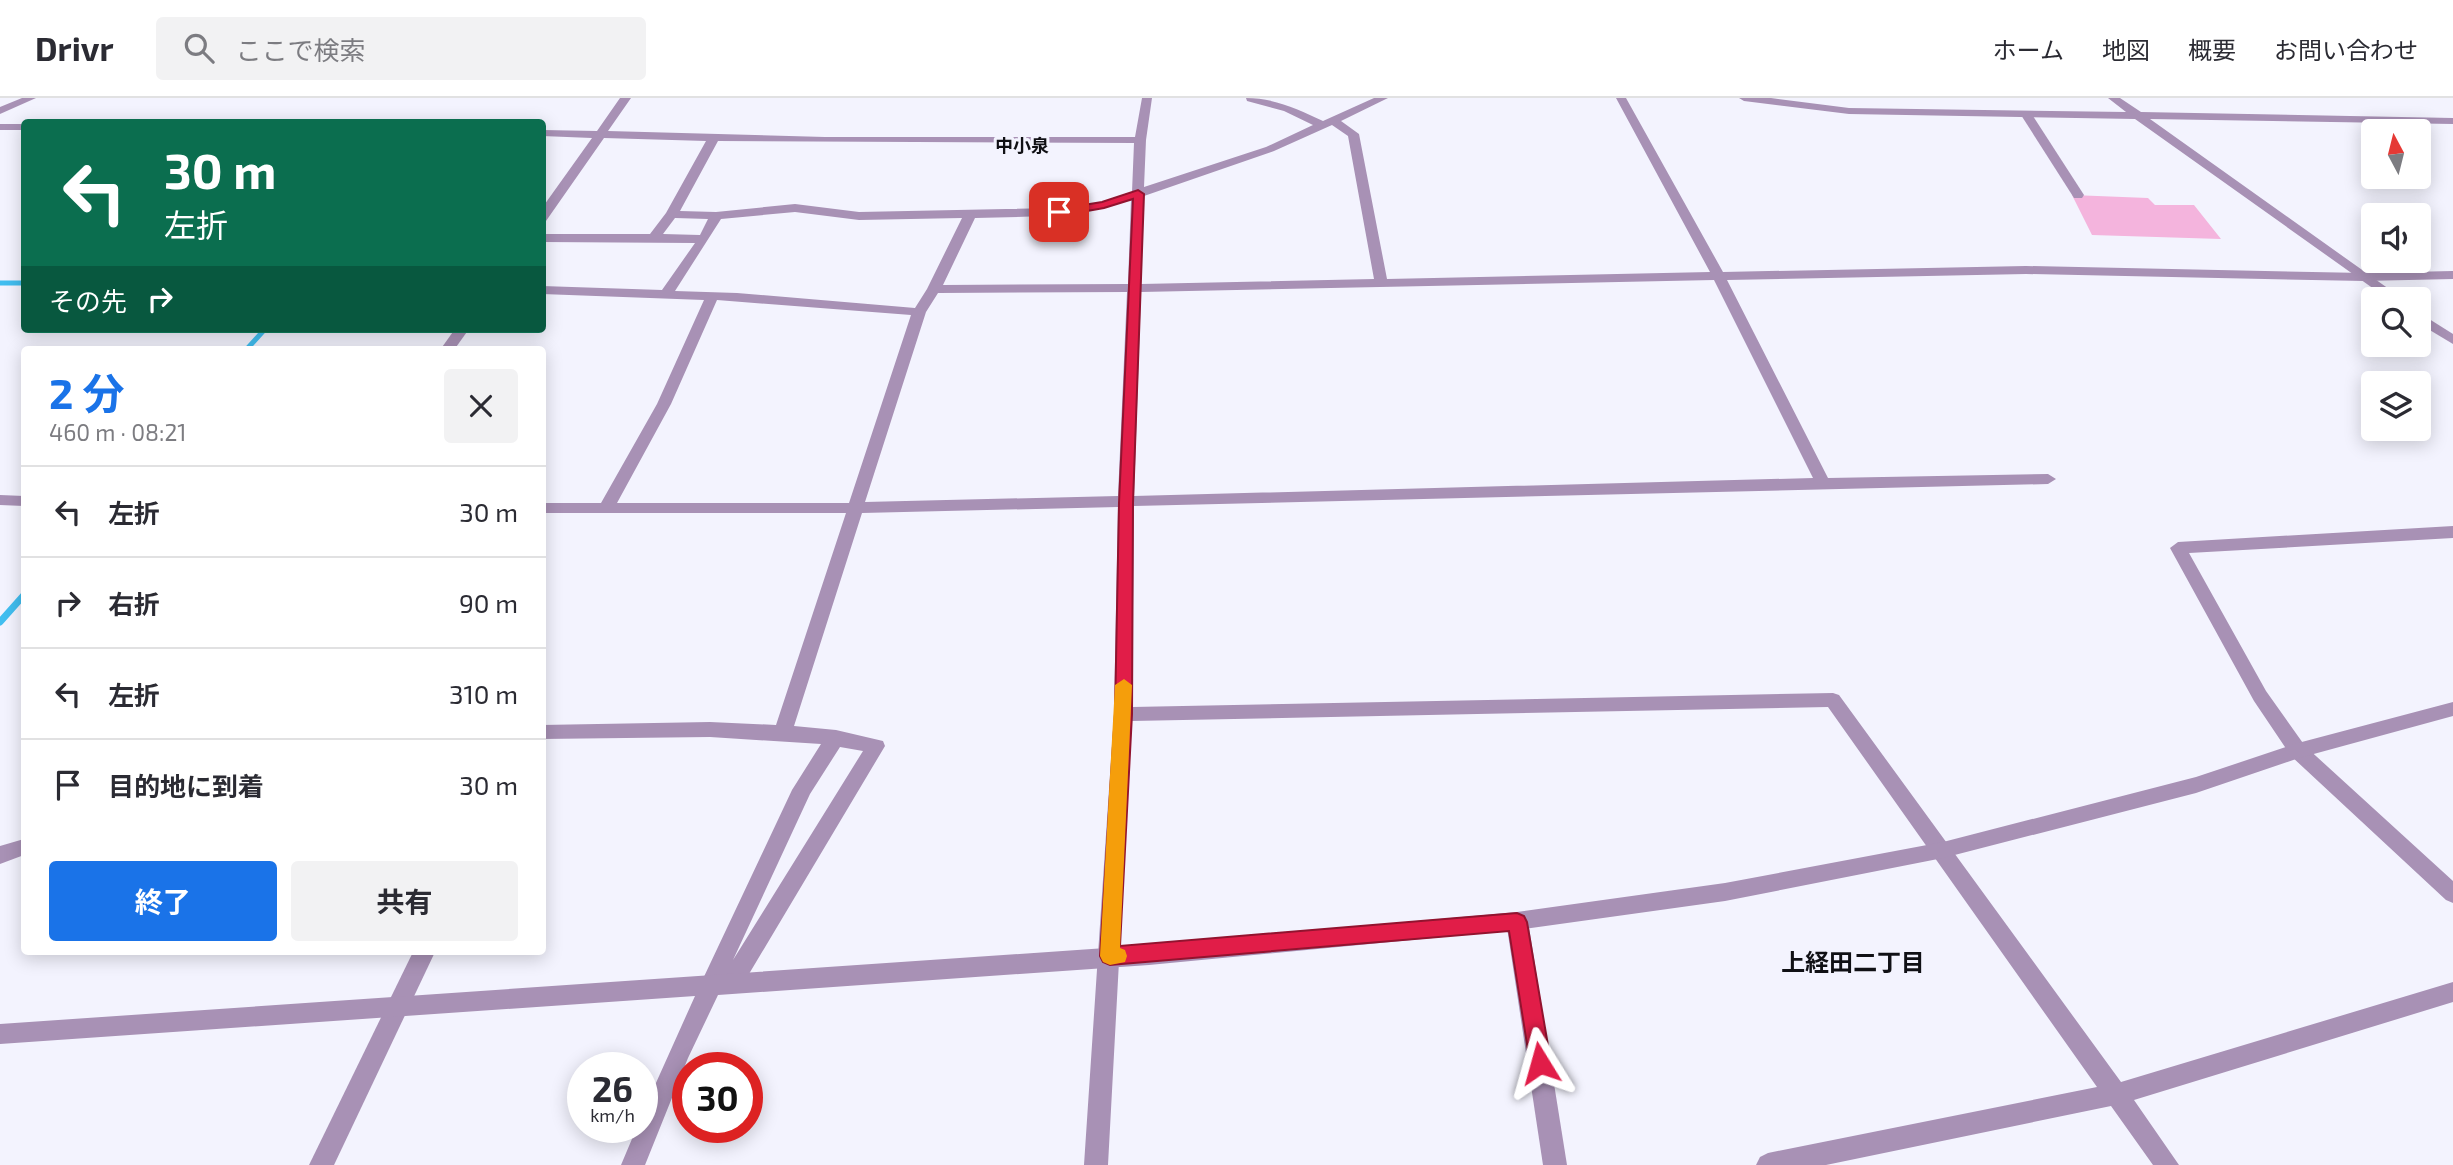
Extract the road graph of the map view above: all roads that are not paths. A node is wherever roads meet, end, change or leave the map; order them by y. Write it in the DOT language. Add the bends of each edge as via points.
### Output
graph roads {
  1 [pos="31,98"];
  2 [pos="626,98"];
  3 [pos="1147,98"];
  4 [pos="1383,98"];
  5 [pos="1621,98"];
  6 [pos="1744,98"];
  7 [pos="2113,98"];
  8 [pos="1251,99"];
  9 [pos="0,111"];
  10 [pos="2027,115"];
  11 [pos="2142,117"];
  12 [pos="2453,121"];
  13 [pos="1329,124"];
  14 [pos="0,127"];
  15 [pos="21,127"];
  16 [pos="546,133"];
  17 [pos="600,133"];
  18 [pos="714,137"];
  19 [pos="1140,139"];
  20 [pos="1138,194"];
  21 [pos="2078,195"];
  22 [pos="546,212"];
  23 [pos="673,214"];
  24 [pos="970,214"];
  25 [pos="716,216"];
  26 [pos="546,238"];
  27 [pos="654,238"];
  28 [pos="704,239"];
  29 [pos="2453,275"];
  30 [pos="1719,276"];
  31 [pos="2364,277"];
  32 [pos="1381,283"];
  33 [pos="2379,287"];
  34 [pos="1134,288"];
  35 [pos="934,289"];
  36 [pos="546,290"];
  37 [pos="666,295"];
  38 [pos="712,296"];
  39 [pos="919,312"];
  40 [pos="2431,325"];
  41 [pos="2453,340"];
  42 [pos="2048,479"];
  43 [pos="1823,483"];
  44 [pos="0,500"];
  45 [pos="21,501"];
  46 [pos="1126,503"];
  47 [pos="546,508"];
  48 [pos="857,508"];
  49 [pos="605,509"];
  50 [pos="2453,532"];
  51 [pos="2453,709"];
  52 [pos="1123,714"];
  53 [pos="783,731"];
  54 [pos="546,732"];
  55 [pos="836,737"];
  56 [pos="2298,751"];
  57 [pos="21,848"];
  58 [pos="1943,850"];
  59 [pos="0,855"];
  60 [pos="2453,894"];
  61 [pos="1517,922"];
  62 [pos="423,955"];
  63 [pos="1110,956"];
  64 [pos="722,982"];
  65 [pos="2453,992"];
  66 [pos="398,1005"];
  67 [pos="0,1034"];
  68 [pos="2117,1094"];
  69 [pos="321,1165"];
  70 [pos="633,1165"];
  71 [pos="1096,1165"];
  72 [pos="1555,1165"];
  73 [pos="1768,1165"];
  74 [pos="2167,1165"];
  1 -- 9 [label="street"];
  2 -- 17 [label="street"];
  3 -- 19 [label="street"];
  4 -- 13 [label="street"];
  5 -- 30 [label="street"];
  6 -- 10 [label="street" via="1849,111"];
  7 -- 11 [label="street"];
  8 -- 13 [label="street"];
  10 -- 11 [label="street"];
  10 -- 21 [label="street"];
  11 -- 12 [label="street"];
  11 -- 31 [label="street"];
  13 -- 20 [label="street"];
  13 -- 32 [label="street" via="1353,134"];
  14 -- 15 [label="street"];
  16 -- 17 [label="street"];
  17 -- 18 [label="street"];
  17 -- 22 [label="street"];
  18 -- 19 [label="street"];
  18 -- 23 [label="street"];
  19 -- 20 [label="street"];
  20 -- 24 [label="street" via="1059,212"];
  20 -- 34 [label="street"];
  23 -- 25 [label="street"];
  23 -- 27 [label="street"];
  24 -- 25 [label="street" via="859,216 795,208"];
  24 -- 35 [label="street"];
  25 -- 28 [label="street"];
  26 -- 27 [label="street"];
  27 -- 28 [label="street"];
  28 -- 37 [label="street"];
  29 -- 31 [label="street"];
  30 -- 31 [label="street" via="2025,270"];
  30 -- 32 [label="street"];
  30 -- 43 [label="street"];
  31 -- 33 [label="street"];
  32 -- 34 [label="street"];
  34 -- 35 [label="street"];
  34 -- 46 [label="street"];
  35 -- 39 [label="street"];
  36 -- 37 [label="street"];
  37 -- 38 [label="street"];
  38 -- 39 [label="street"];
  38 -- 49 [label="street" via="664,404"];
  39 -- 48 [label="street"];
  40 -- 41 [label="street"];
  42 -- 43 [label="street"];
  43 -- 46 [label="street"];
  44 -- 45 [label="street"];
  46 -- 48 [label="street"];
  46 -- 52 [label="street"];
  47 -- 49 [label="street"];
  48 -- 49 [label="street"];
  48 -- 53 [label="street"];
  50 -- 56 [label="street" via="2178,548 2260,696"];
  51 -- 56 [label="street"];
  52 -- 58 [label="street" via="1833,700"];
  52 -- 63 [label="street"];
  53 -- 54 [label="street"];
  53 -- 55 [label="street"];
  55 -- 64 [label="street" via="802,790"];
  55 -- 64 [label="street" via="876,746 773,911"];
  56 -- 58 [label="street" via="2196,785"];
  56 -- 60 [label="street"];
  57 -- 59 [label="street"];
  58 -- 61 [label="street" via="1725,892"];
  58 -- 68 [label="street"];
  61 -- 63 [label="street"];
  61 -- 72 [label="street"];
  62 -- 66 [label="street"];
  63 -- 64 [label="street"];
  63 -- 71 [label="street"];
  64 -- 66 [label="street"];
  64 -- 70 [label="street" via="678,1055"];
  65 -- 68 [label="street"];
  66 -- 67 [label="street"];
  66 -- 69 [label="street"];
  68 -- 73 [label="street"];
  68 -- 74 [label="street"];
}
